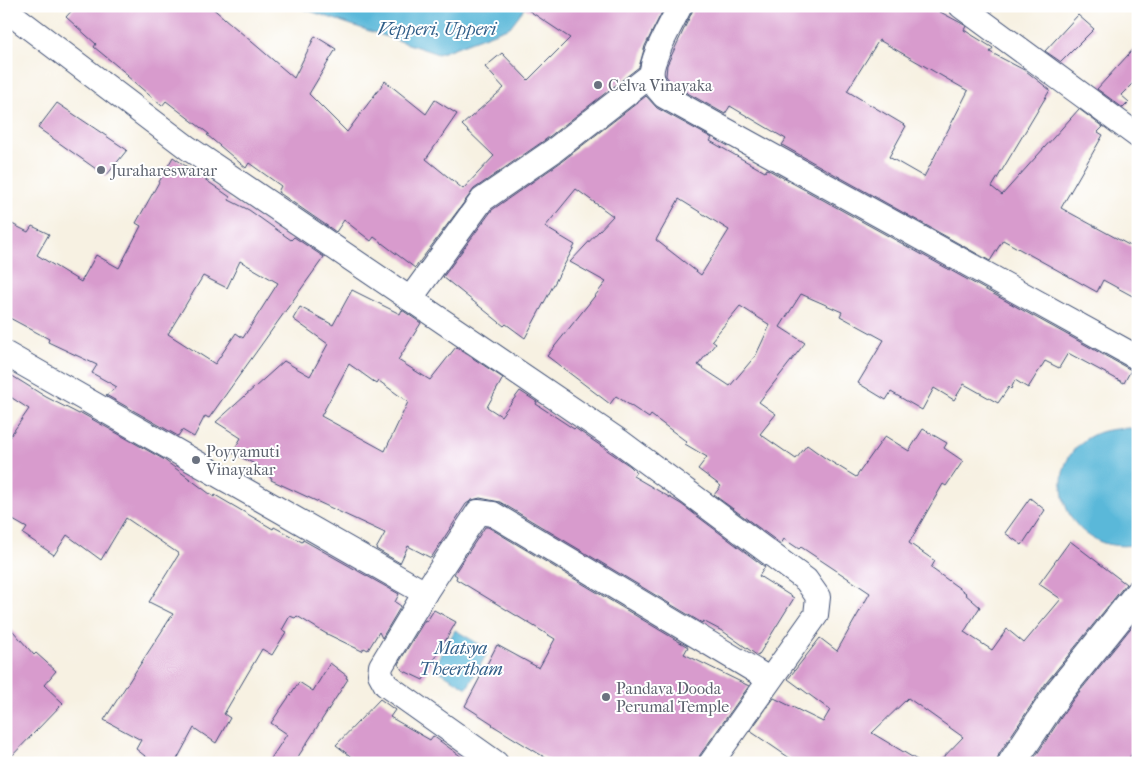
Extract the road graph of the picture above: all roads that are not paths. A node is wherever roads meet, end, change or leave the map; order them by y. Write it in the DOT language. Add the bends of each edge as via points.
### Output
graph roads {
  1 [pos="680,6"];
  2 [pos="961,6"];
  3 [pos="6,10"];
  4 [pos="651,74"];
  5 [pos="1138,136"];
  6 [pos="410,299"];
  7 [pos="6,354"];
  8 [pos="1138,358"];
  9 [pos="426,593"];
  10 [pos="1138,594"];
  11 [pos="769,679"];
  12 [pos="496,763"];
  13 [pos="710,763"];
  14 [pos="1012,763"];
  1 -- 4 [label="street" via="655,57"];
  2 -- 5 [label="street"];
  3 -- 6 [label="street" via="188,148"];
  4 -- 6 [label="street" via="553,151 482,200"];
  4 -- 8 [label="street" via="655,87 664,96"];
  6 -- 11 [label="street" via="620,441 806,580 818,597 816,615"];
  7 -- 9 [label="street"];
  9 -- 11 [label="street" via="478,512 493,514"];
  9 -- 12 [label="street" via="381,666 380,674 386,685"];
  10 -- 14 [label="main road" via="1059,692"];
  11 -- 13 [label="street"];
}
